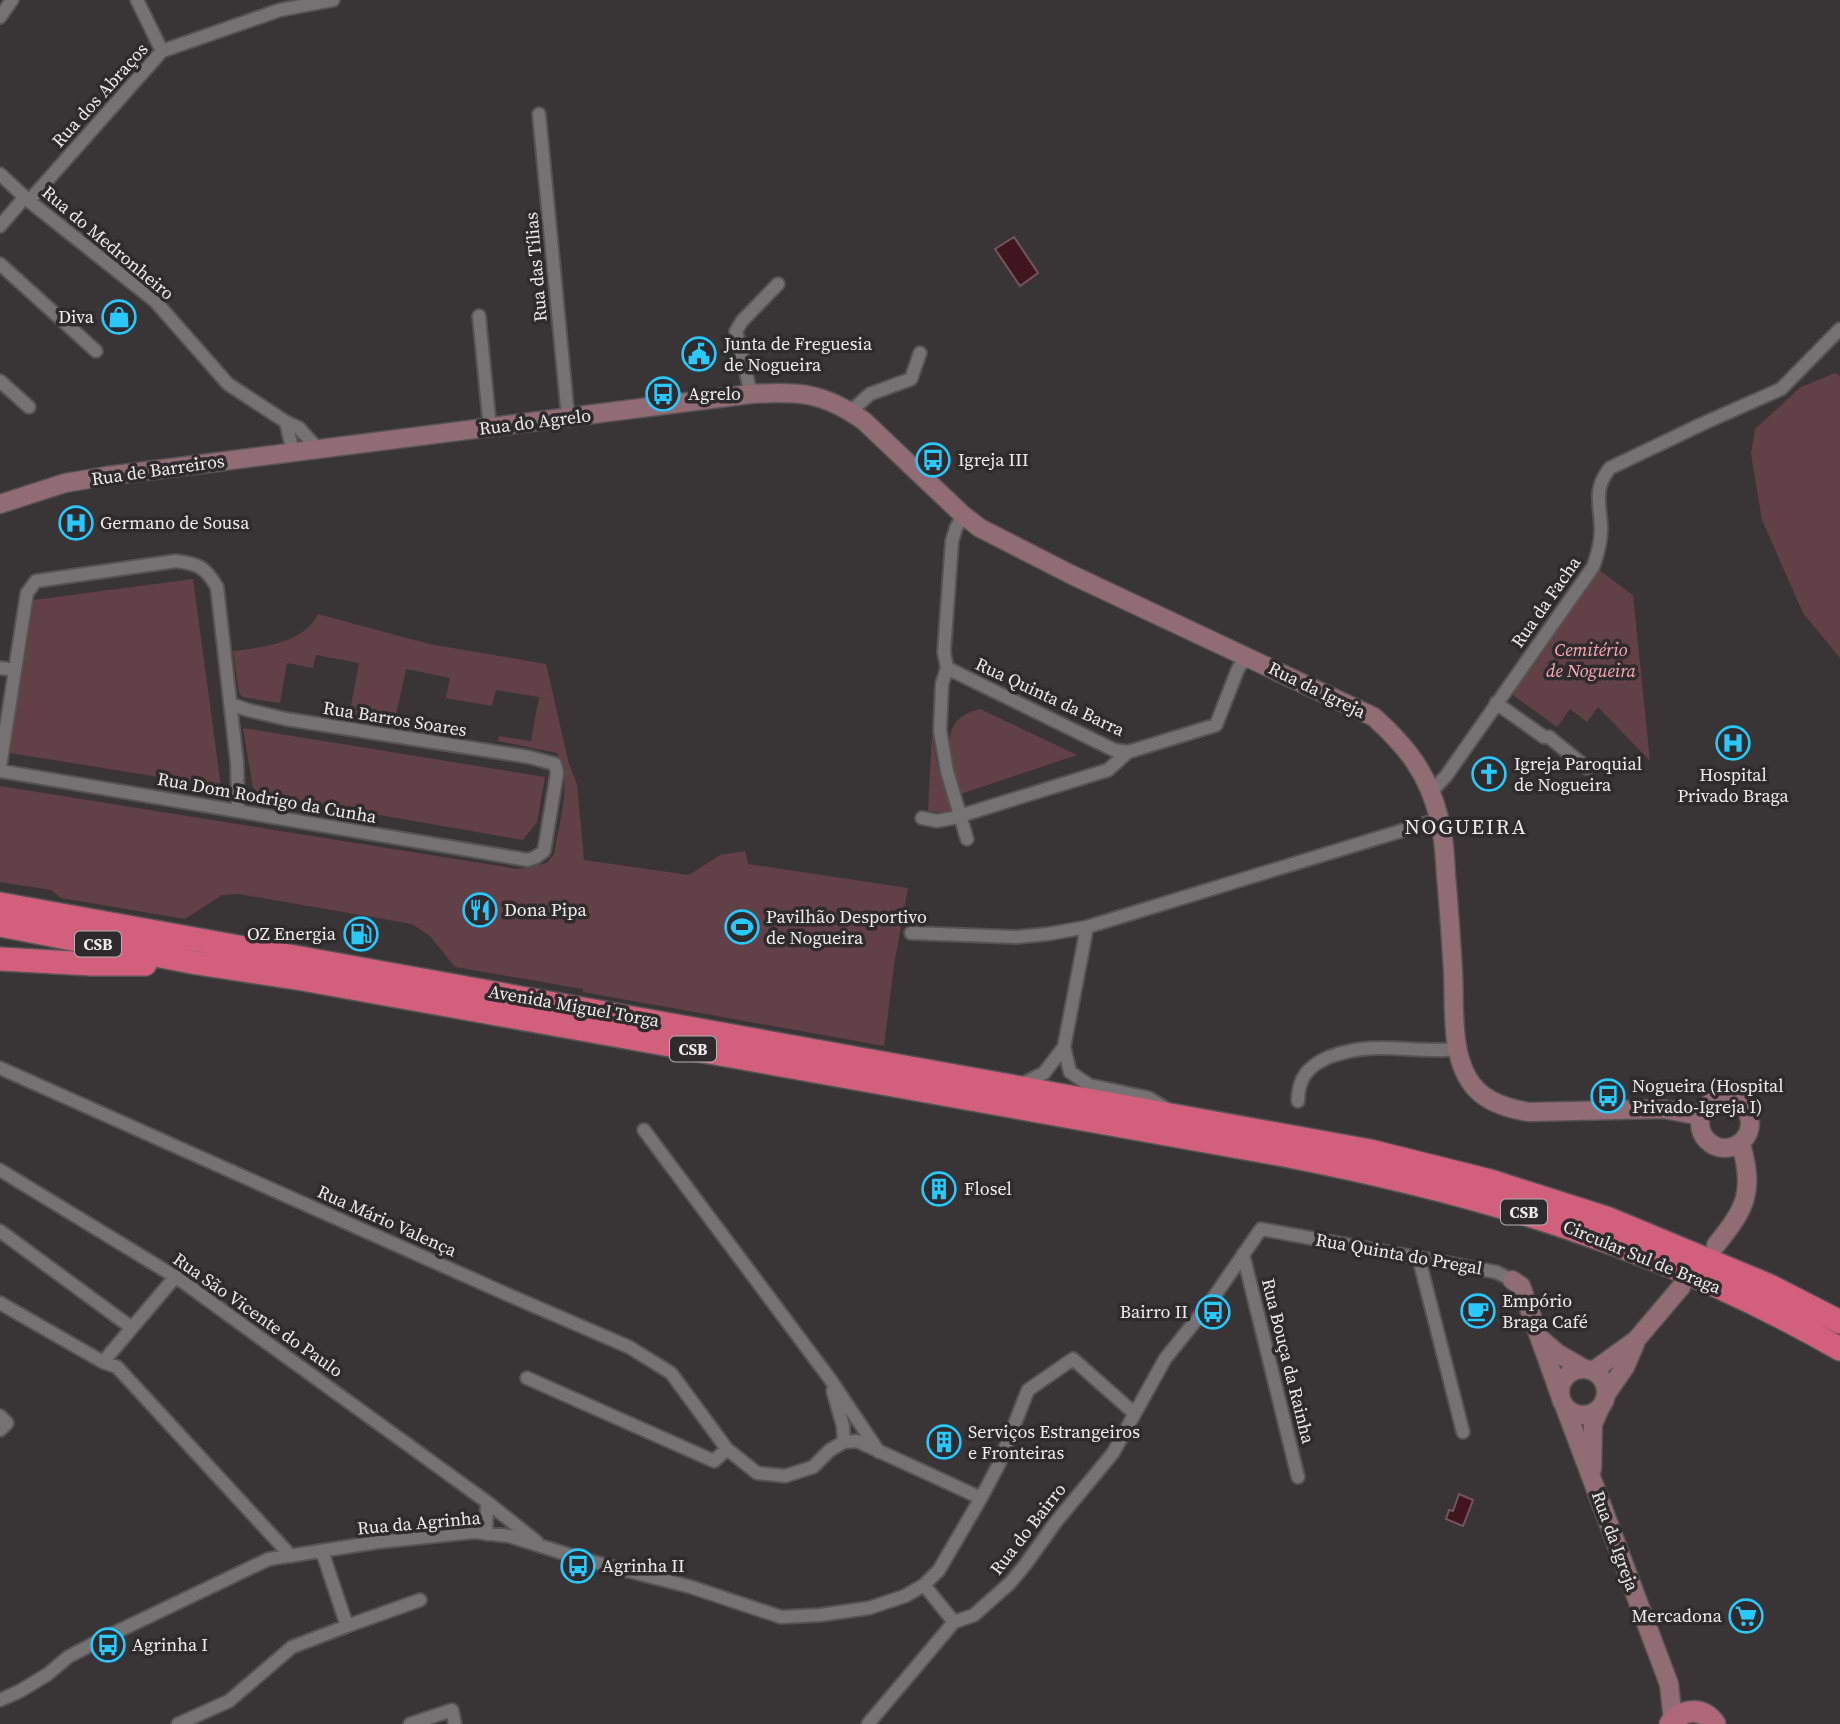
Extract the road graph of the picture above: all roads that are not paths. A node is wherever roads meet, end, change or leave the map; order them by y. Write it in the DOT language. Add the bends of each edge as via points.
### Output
graph roads {
  1 [pos="12,0"];
  2 [pos="137,0"];
  3 [pos="333,0"];
  4 [pos="280,5"];
  5 [pos="0,17"];
  6 [pos="162,51"];
  7 [pos="539,114"];
  8 [pos="0,174"];
  9 [pos="27,199"];
  10 [pos="0,226"];
  11 [pos="0,264"];
  12 [pos="778,284"];
  13 [pos="480,316"];
  14 [pos="1840,329"];
  15 [pos="96,351"];
  16 [pos="920,354"];
  17 [pos="0,381"];
  18 [pos="751,394"];
  19 [pos="29,407"];
  20 [pos="850,411"];
  21 [pos="568,417"];
  22 [pos="286,422"];
  23 [pos="490,428"];
  24 [pos="318,449"];
  25 [pos="293,452"];
  26 [pos="0,504"];
  27 [pos="964,515"];
  28 [pos="1246,657"];
  29 [pos="0,668"];
  30 [pos="947,668"];
  31 [pos="15,670"];
  32 [pos="231,704"];
  33 [pos="1496,704"];
  34 [pos="1128,752"];
  35 [pos="1587,768"];
  36 [pos="0,769"];
  37 [pos="1432,792"];
  38 [pos="238,810"];
  39 [pos="960,816"];
  40 [pos="922,818"];
  41 [pos="1440,819"];
  42 [pos="967,839"];
  43 [pos="528,860"];
  44 [pos="0,890"];
  45 [pos="0,904"];
  46 [pos="43,912"];
  47 [pos="0,925"];
  48 [pos="1087,927"];
  49 [pos="911,933"];
  50 [pos="0,958"];
  51 [pos="197,963"];
  52 [pos="1064,1047"];
  53 [pos="1458,1049"];
  54 [pos="0,1068"];
  55 [pos="1017,1087"];
  56 [pos="1298,1101"];
  57 [pos="1701,1116"];
  58 [pos="1185,1124"];
  59 [pos="644,1130"];
  60 [pos="1741,1144"];
  61 [pos="0,1170"];
  62 [pos="1261,1229"];
  63 [pos="0,1231"];
  64 [pos="1716,1245"];
  65 [pos="1243,1254"];
  66 [pos="1419,1259"];
  67 [pos="176,1276"];
  68 [pos="1512,1280"];
  69 [pos="1681,1287"];
  70 [pos="0,1303"];
  71 [pos="1840,1322"];
  72 [pos="132,1328"];
  73 [pos="1539,1338"];
  74 [pos="1636,1340"];
  75 [pos="1840,1349"];
  76 [pos="103,1362"];
  77 [pos="1588,1369"];
  78 [pos="527,1378"];
  79 [pos="830,1379"];
  80 [pos="1562,1400"];
  81 [pos="1603,1400"];
  82 [pos="1134,1413"];
  83 [pos="1463,1432"];
  84 [pos="844,1442"];
  85 [pos="727,1449"];
  86 [pos="879,1452"];
  87 [pos="1591,1476"];
  88 [pos="1298,1477"];
  89 [pos="976,1496"];
  90 [pos="487,1502"];
  91 [pos="486,1534"];
  92 [pos="544,1548"];
  93 [pos="322,1552"];
  94 [pos="291,1556"];
  95 [pos="924,1585"];
  96 [pos="420,1600"];
  97 [pos="954,1622"];
  98 [pos="347,1626"];
  99 [pos="0,1700"];
  100 [pos="1678,1718"];
  101 [pos="178,1724"];
  102 [pos="411,1724"];
  103 [pos="455,1724"];
  104 [pos="868,1724"];
  105 [pos="1715,1724"];
  1 -- 5 [label="street"];
  2 -- 6 [label="street"];
  3 -- 4 [label="street, Rua dos Abraços"];
  4 -- 6 [label="street, Rua dos Abraços"];
  6 -- 9 [label="street, Rua dos Abraços"];
  7 -- 21 [label="street, Rua das Tílias"];
  8 -- 9 [label="street, Rua do Medronheiro"];
  9 -- 10 [label="street, Rua dos Abraços"];
  9 -- 22 [label="street, Rua do Medronheiro" via="155,300 228,384"];
  11 -- 15 [label="street"];
  12 -- 18 [label="street" via="736,331"];
  13 -- 23 [label="street"];
  14 -- 33 [label="street, Rua da Facha" via="1781,390 1610,468 1599,487 1600,549 1593,567"];
  16 -- 20 [label="street" via="909,381 870,394"];
  17 -- 19 [label="street"];
  18 -- 20 [label="street, Rua da Igreja" via="815,395"];
  18 -- 21 [label="street, Rua do Agrelo"];
  20 -- 27 [label="street, Rua da Igreja"];
  21 -- 23 [label="street, Rua do Agrelo"];
  22 -- 24 [label="street, Rua do Medronheiro" via="299,428"];
  22 -- 25 [label="street"];
  23 -- 24 [label="street, Rua do Agrelo"];
  24 -- 25 [label="street, Rua de Barreiros"];
  25 -- 26 [label="street, Rua de Barreiros" via="65,483"];
  27 -- 28 [label="street, Rua da Igreja" via="1016,547"];
  27 -- 30 [label="street, Rua Quinta da Barra" via="952,541 944,652"];
  28 -- 34 [label="street, Rua Quinta da Barra" via="1216,725"];
  28 -- 37 [label="street, Rua da Igreja" via="1374,717 1417,762"];
  29 -- 31 [label="street"];
  30 -- 34 [label="street, Rua Quinta da Barra" via="1114,750"];
  30 -- 39 [label="street" via="940,731"];
  31 -- 32 [label="street" via="27,593 36,581 176,561 196,564 217,587"];
  31 -- 36 [label="street"];
  32 -- 38 [label="street"];
  32 -- 43 [label="street, Rua Barros Soares" via="286,719 555,764 547,841 544,851"];
  33 -- 35 [label="street"];
  33 -- 37 [label="street, Rua da Facha"];
  34 -- 39 [label="street" via="1108,770"];
  36 -- 38 [label="street, Rua Dom Rodrigo da Cunha"];
  37 -- 41 [label="street, Rua da Igreja"];
  38 -- 43 [label="street, Rua Dom Rodrigo da Cunha"];
  39 -- 40 [label="street" via="937,821"];
  39 -- 42 [label="street"];
  41 -- 48 [label="street"];
  41 -- 53 [label="street, Rua da Igreja"];
  44 -- 46 [label="highway" via="25,894"];
  45 -- 46 [label="highway, Avenida Miguel Torga / CSB"];
  46 -- 55 [label="highway, Avenida Miguel Torga / CSB"];
  47 -- 51 [label="highway, Avenida Miguel Torga / CSB"];
  48 -- 49 [label="street" via="1016,937"];
  48 -- 52 [label="street"];
  50 -- 51 [label="highway" via="90,964"];
  51 -- 58 [label="highway, Avenida Miguel Torga / CSB"];
  52 -- 55 [label="street" via="1044,1073"];
  52 -- 58 [label="street" via="1070,1072 1078,1079 1149,1098"];
  53 -- 56 [label="street" via="1349,1049 1320,1061 1302,1076"];
  53 -- 57 [label="street, Rua da Igreja" via="1476,1089 1510,1109 1663,1109"];
  54 -- 85 [label="street, Rua Mário Valença" via="629,1347 671,1373"];
  55 -- 58 [label="highway, Avenida Miguel Torga / CSB"];
  57 -- 60 [label="street" via="1701,1132 1711,1144 1726,1149"];
  57 -- 60 [label="street" via="1720,1098 1736,1100 1751,1121"];
  58 -- 71 [label="highway, Circular Sul de Braga / CSB" via="1370,1151 1531,1193 1667,1242"];
  58 -- 75 [label="highway, Circular Sul de Braga / CSB" via="1539,1217 1672,1266"];
  59 -- 79 [label="street"];
  60 -- 64 [label="street" via="1748,1170 1746,1197"];
  61 -- 67 [label="street, Rua São Vicente do Paulo"];
  62 -- 65 [label="street, Rua do Bairro"];
  62 -- 66 [label="street, Rua Quinta do Pregal"];
  63 -- 72 [label="street"];
  65 -- 82 [label="street, Rua do Bairro" via="1165,1359"];
  65 -- 88 [label="street, Rua Bouça da Rainha"];
  66 -- 68 [label="street, Rua Quinta do Pregal" via="1496,1272"];
  66 -- 83 [label="street"];
  67 -- 72 [label="street"];
  67 -- 90 [label="street, Rua São Vicente do Paulo"];
  68 -- 73 [label="street, Rua Quinta do Pregal" via="1521,1286"];
  69 -- 74 [label="street, Rua da Igreja"];
  70 -- 76 [label="street"];
  72 -- 76 [label="street"];
  73 -- 77 [label="street"];
  73 -- 80 [label="street, Rua Quinta do Pregal"];
  74 -- 77 [label="street, Rua da Igreja"];
  74 -- 81 [label="street, Rua da Igreja"];
  76 -- 94 [label="street" via="117,1367"];
  77 -- 80 [label="street" via="1566,1377 1561,1385"];
  77 -- 81 [label="street" via="1605,1384"];
  78 -- 85 [label="street" via="714,1461"];
  79 -- 84 [label="street"];
  79 -- 86 [label="street"];
  80 -- 81 [label="street" via="1577,1414 1593,1413"];
  80 -- 87 [label="street, Rua da Igreja"];
  81 -- 87 [label="street, Rua da Igreja" via="1593,1424"];
  82 -- 89 [label="street" via="1073,1359 1028,1390 999,1464"];
  82 -- 97 [label="street, Rua do Bairro" via="1113,1452 1018,1574 974,1615"];
  84 -- 85 [label="street, Rua Mário Valença" via="813,1467 785,1476 757,1473"];
  84 -- 86 [label="street" via="857,1441"];
  86 -- 89 [label="street"];
  87 -- 100 [label="street, Rua da Igreja"];
  89 -- 95 [label="street, Rua da Agrinha" via="939,1570"];
  90 -- 91 [label="street"];
  90 -- 92 [label="street, Rua São Vicente do Paulo"];
  91 -- 92 [label="street, Rua da Agrinha"];
  91 -- 93 [label="street, Rua da Agrinha" via="378,1542"];
  92 -- 95 [label="street, Rua da Agrinha" via="691,1587 781,1617 869,1608"];
  93 -- 94 [label="street, Rua da Agrinha"];
  93 -- 98 [label="street"];
  94 -- 99 [label="street, Rua da Agrinha" via="269,1559 108,1636"];
  95 -- 97 [label="street"];
  96 -- 98 [label="street"];
  97 -- 104 [label="street, Rua do Bairro"];
  98 -- 101 [label="street" via="292,1647 229,1701"];
  100 -- 105 [label="main road" via="1705,1714"];
  102 -- 103 [label="street" via="452,1710"];
}
